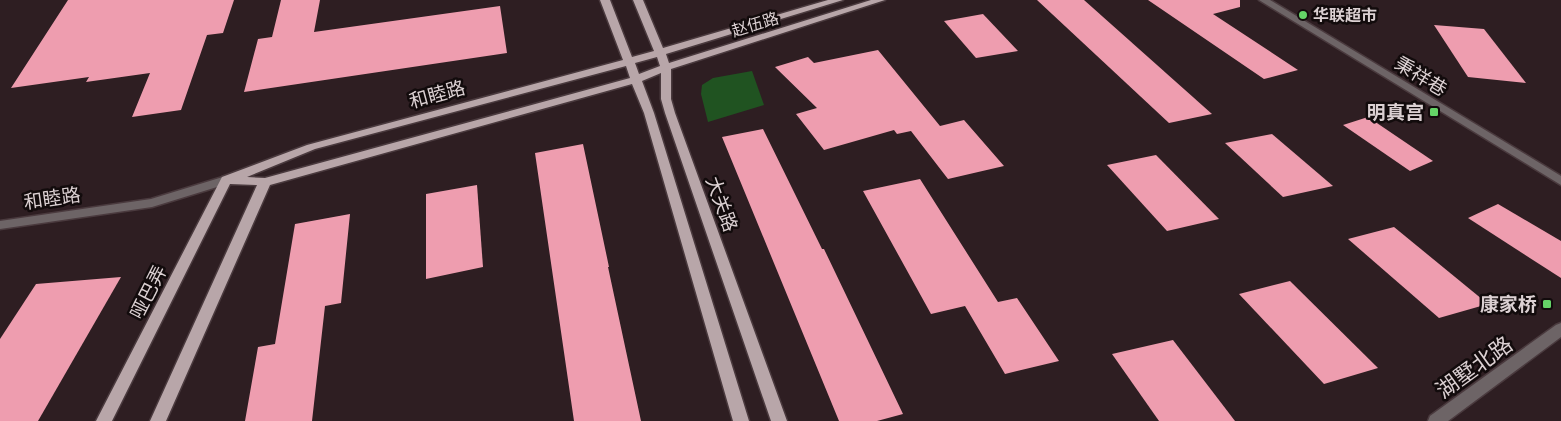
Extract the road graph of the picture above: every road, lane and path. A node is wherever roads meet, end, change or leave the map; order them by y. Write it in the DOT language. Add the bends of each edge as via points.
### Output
graph roads {
  1 [pos="605,0"];
  2 [pos="638,0"];
  3 [pos="838,0"];
  4 [pos="880,0"];
  5 [pos="1264,0"];
  6 [pos="660,52"];
  7 [pos="628,62"];
  8 [pos="666,67"];
  9 [pos="634,80"];
  10 [pos="226,180"];
  11 [pos="1561,181"];
  12 [pos="265,182"];
  13 [pos="0,225"];
  14 [pos="1561,329"];
  15 [pos="104,421"];
  16 [pos="158,421"];
  17 [pos="742,421"];
  18 [pos="779,421"];
  19 [pos="1436,421"];
  1 -- 7 [label="main road"];
  2 -- 6 [label="main road, 大关路"];
  3 -- 6 [label="main road, 赵伍路"];
  4 -- 8 [label="main road, 赵伍路"];
  5 -- 11 [label="street, 秉祥巷"];
  6 -- 7 [label="main road, 和睦路"];
  6 -- 8 [label="main road, 大关路"];
  7 -- 9 [label="main road"];
  7 -- 10 [label="main road, 和睦路" via="311,147"];
  8 -- 9 [label="main road, 赵伍路"];
  8 -- 18 [label="main road, 大关路" via="666,99"];
  9 -- 12 [label="main road, 和睦路"];
  9 -- 17 [label="main road" via="649,113"];
  10 -- 12 [label="main road, 和睦路"];
  10 -- 13 [label="street, 和睦路" via="152,203"];
  10 -- 15 [label="main road, 哑巴弄"];
  12 -- 16 [label="main road"];
  14 -- 19 [label="street, 湖墅北路"];
}
